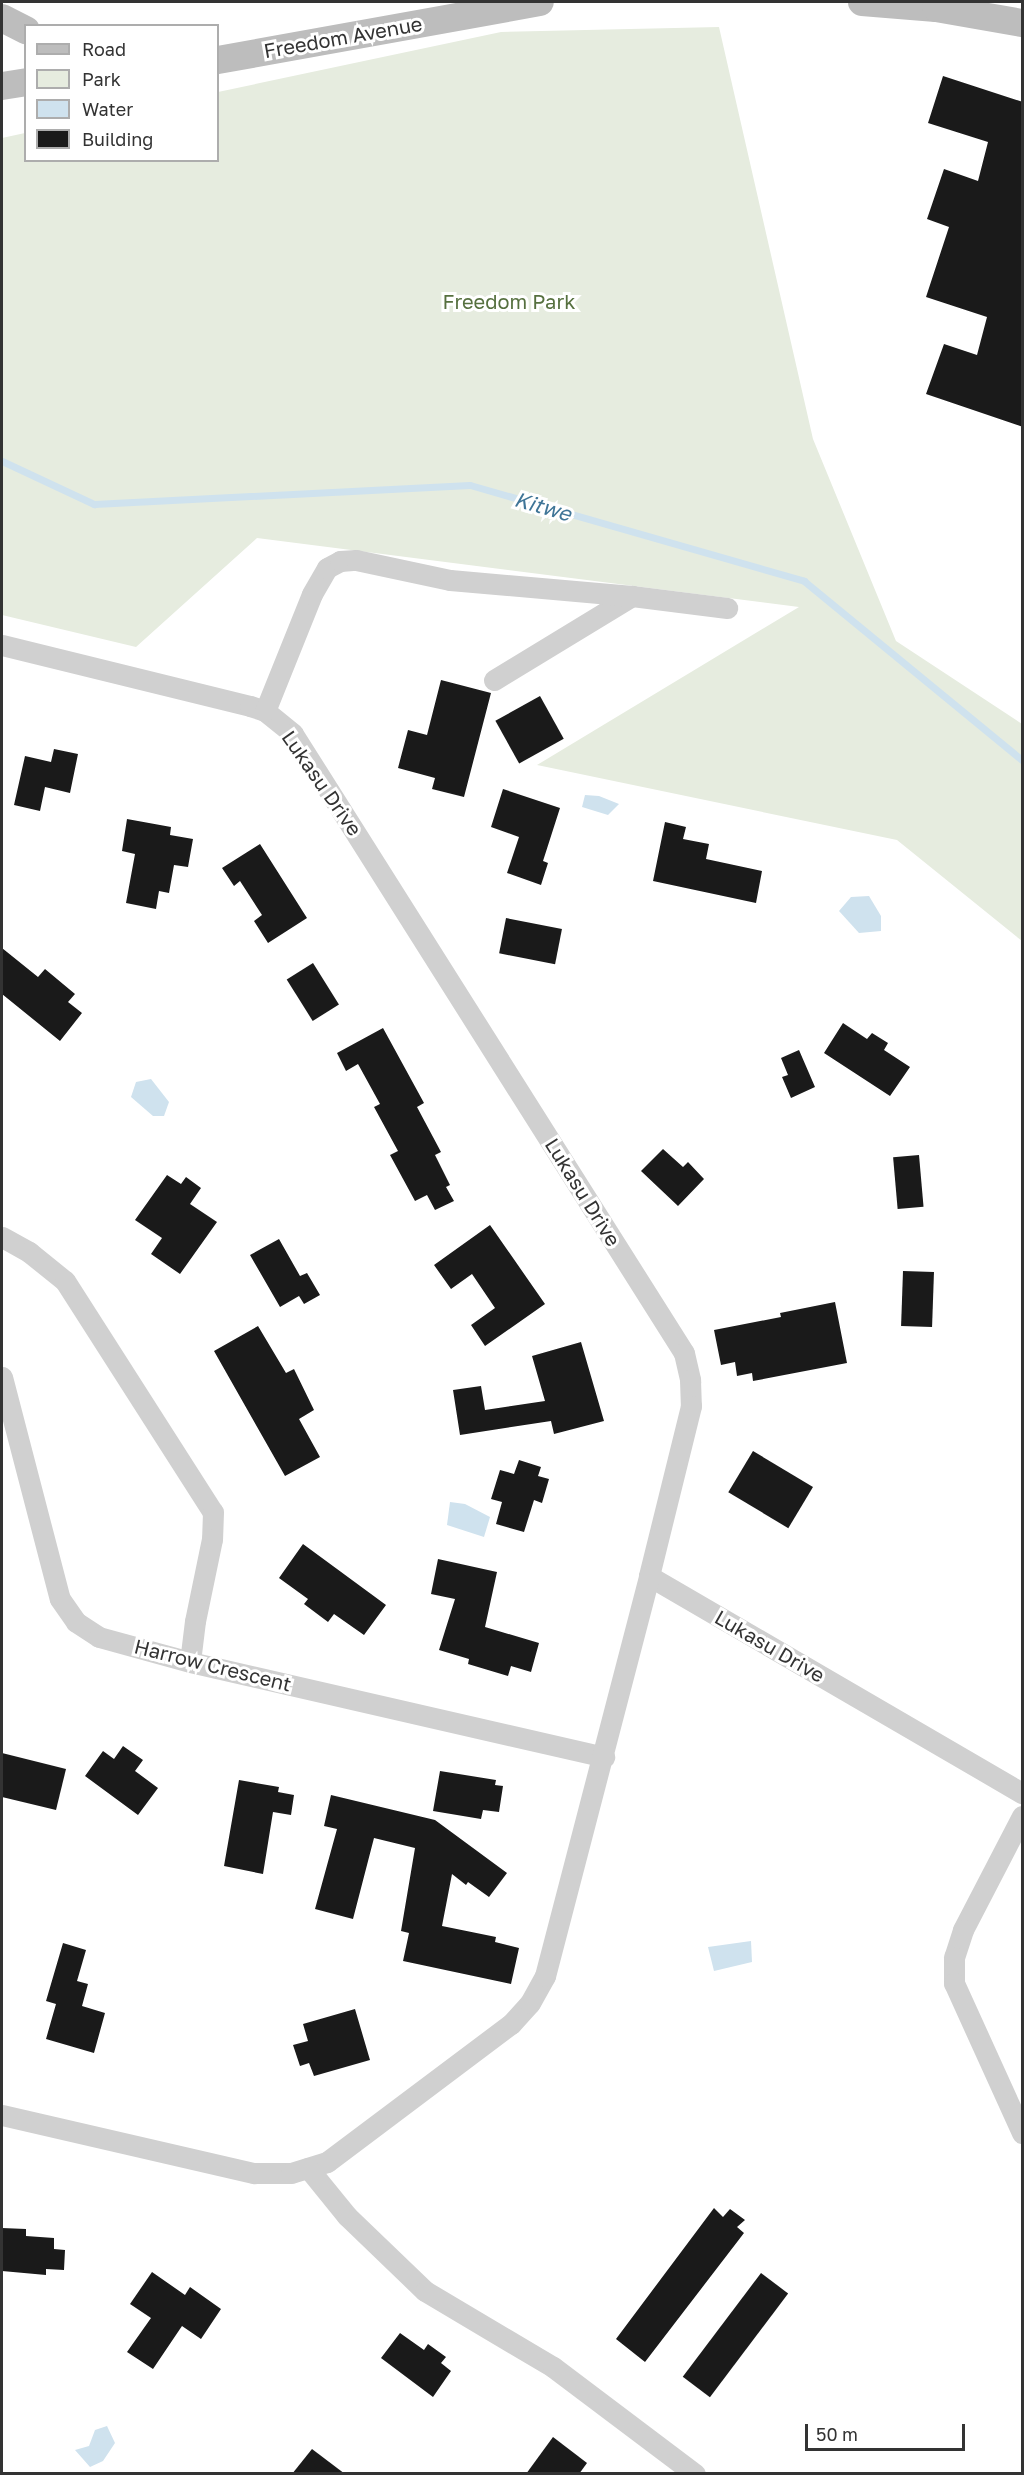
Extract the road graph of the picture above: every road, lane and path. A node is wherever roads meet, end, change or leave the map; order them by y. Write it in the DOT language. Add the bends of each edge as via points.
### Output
graph roads {
  1 [pos="540,2"];
  2 [pos="862,2"];
  3 [pos="2,18"];
  4 [pos="1023,23"];
  5 [pos="24,29"];
  6 [pos="219,60"];
  7 [pos="24,82"];
  8 [pos="2,86"];
  9 [pos="632,596"];
  10 [pos="727,608"];
  11 [pos="2,645"];
  12 [pos="494,680"];
  13 [pos="265,711"];
  14 [pos="2,1237"];
  15 [pos="2,1377"];
  16 [pos="649,1576"];
  17 [pos="190,1662"];
  18 [pos="604,1757"];
  19 [pos="1023,1793"];
  20 [pos="1023,1816"];
  21 [pos="2,2115"];
  22 [pos="1023,2133"];
  23 [pos="308,2168"];
  24 [pos="695,2474"];
  1 -- 6 [label="main road, Freedom Avenue"];
  2 -- 4 [label="main road" via="936,8"];
  3 -- 5 [label="main road"];
  7 -- 8 [label="main road"];
  9 -- 10 [label="street"];
  9 -- 12 [label="street"];
  9 -- 13 [label="street" via="450,580 356,560 340,561 327,568 312,594"];
  11 -- 13 [label="street, Lukasu Drive"];
  13 -- 16 [label="street, Lukasu Drive" via="293,734 684,1353 691,1406"];
  14 -- 17 [label="street" via="29,1252 65,1281 213,1512 212,1539"];
  15 -- 17 [label="street, Harrow Crescent" via="60,1599 76,1622 99,1637"];
  16 -- 18 [label="street"];
  16 -- 19 [label="street, Lukasu Drive"];
  17 -- 18 [label="street, Harrow Crescent"];
  18 -- 23 [label="street" via="544,1976 530,2003 511,2024 327,2162"];
  20 -- 22 [label="street" via="963,1930 954,1957 954,1983"];
  21 -- 23 [label="street" via="254,2173 291,2173"];
  23 -- 24 [label="street" via="347,2216 425,2291 553,2367"];
}
